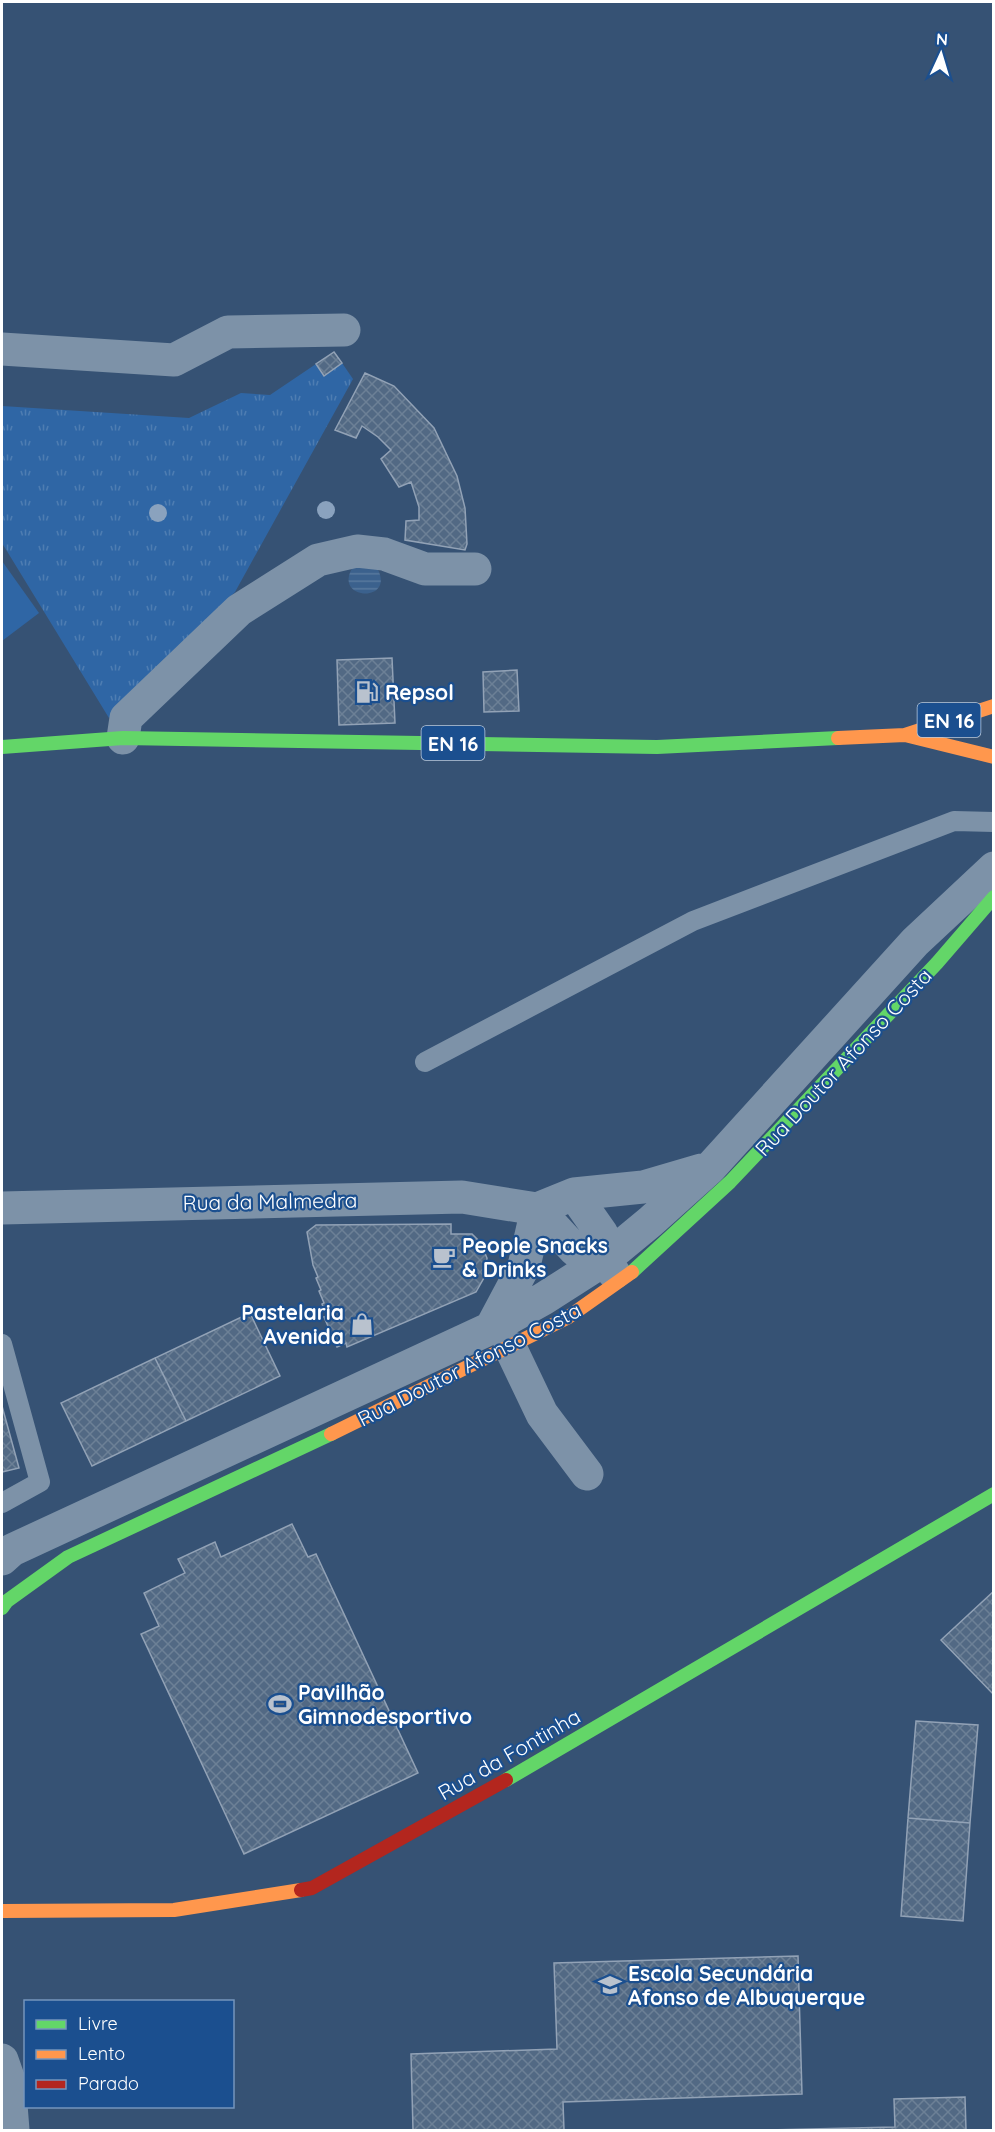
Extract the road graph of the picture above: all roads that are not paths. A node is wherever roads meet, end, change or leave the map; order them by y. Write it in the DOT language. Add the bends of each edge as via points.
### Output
graph roads {
  1 [pos="344,330"];
  2 [pos="2,349"];
  3 [pos="476,569"];
  4 [pos="993,706"];
  5 [pos="905,735"];
  6 [pos="123,738"];
  7 [pos="2,747"];
  8 [pos="993,757"];
  9 [pos="993,822"];
  10 [pos="993,868"];
  11 [pos="993,897"];
  12 [pos="424,1062"];
  13 [pos="710,1168"];
  14 [pos="574,1194"];
  15 [pos="2,1208"];
  16 [pos="537,1209"];
  17 [pos="612,1270"];
  18 [pos="500,1337"];
  19 [pos="2,1344"];
  20 [pos="587,1474"];
  21 [pos="993,1494"];
  22 [pos="2,1503"];
  23 [pos="5,1554"];
  24 [pos="2,1608"];
  25 [pos="2,1911"];
  26 [pos="2,2060"];
  27 [pos="13,2130"];
  1 -- 2 [label="street" via="228,332 174,360"];
  3 -- 6 [label="street" via="425,569 384,554 357,551 318,560 238,610 126,718"];
  4 -- 5 [label="street, EN 16"];
  5 -- 6 [label="street, EN 16" via="657,747"];
  5 -- 8 [label="street"];
  6 -- 7 [label="street, EN 16"];
  9 -- 12 [label="lane" via="954,821 693,921"];
  10 -- 13 [label="street, Rua Doutor Afonso Costa" via="915,942"];
  11 -- 17 [label="street, Rua Doutor Afonso Costa" via="937,963 730,1182 685,1225"];
  13 -- 14 [label="street" via="643,1187"];
  13 -- 17 [label="street, Rua Doutor Afonso Costa" via="650,1222"];
  14 -- 16 [label="street"];
  14 -- 17 [label="street" via="602,1234"];
  15 -- 16 [label="street, Rua da Malmedra" via="462,1197"];
  16 -- 17 [label="street" via="575,1250"];
  16 -- 18 [label="street" via="524,1266"];
  17 -- 18 [label="street, Rua Doutor Afonso Costa" via="543,1299"];
  18 -- 20 [label="street" via="542,1414"];
  18 -- 23 [label="street, Rua Doutor Afonso Costa"];
  18 -- 24 [label="street, Rua Doutor Afonso Costa" via="357,1422 68,1557"];
  19 -- 22 [label="lane" via="40,1482"];
  21 -- 25 [label="street, Rua da Fontinha" via="453,1811 312,1888 174,1910"];
  26 -- 27 [label="street" via="9,2080"];
}
